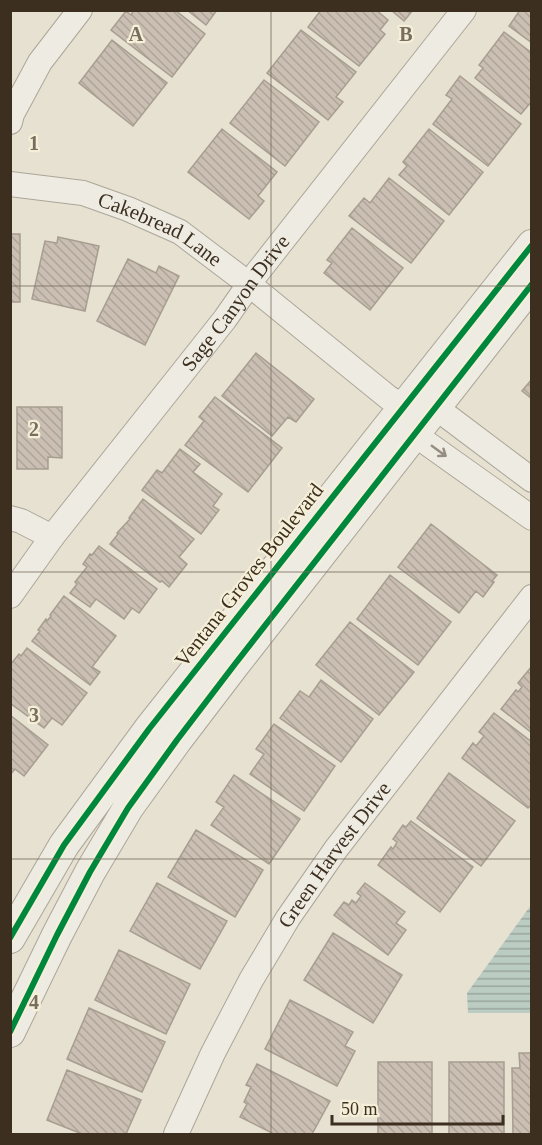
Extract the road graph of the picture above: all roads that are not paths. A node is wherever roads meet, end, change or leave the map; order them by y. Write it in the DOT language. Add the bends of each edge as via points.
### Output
graph roads {
  1 [pos="80,10"];
  2 [pos="464,10"];
  3 [pos="10,122"];
  4 [pos="10,184"];
  5 [pos="531,245"];
  6 [pos="531,284"];
  7 [pos="250,285"];
  8 [pos="435,407"];
  9 [pos="409,421"];
  10 [pos="531,480"];
  11 [pos="10,518"];
  12 [pos="531,518"];
  13 [pos="52,537"];
  14 [pos="10,596"];
  15 [pos="531,597"];
  16 [pos="10,938"];
  17 [pos="10,1032"];
  18 [pos="176,1134"];
  1 -- 3 [label="street" via="40,62"];
  2 -- 7 [label="street, Sage Canyon Drive"];
  4 -- 7 [label="street, Cakebread Lane" via="83,193 128,209 180,232"];
  5 -- 9 [label="street, Ventana Groves Boulevard"];
  6 -- 8 [label="street, Ventana Groves Boulevard"];
  7 -- 9 [label="street, Cakebread Lane" via="389,398"];
  7 -- 13 [label="street, Sage Canyon Drive"];
  8 -- 9 [label="street, Ventana Groves Boulevard"];
  8 -- 10 [label="street"];
  9 -- 12 [label="street, Cakebread Lane, one-way"];
  9 -- 16 [label="street, Ventana Groves Boulevard" via="156,720 64,846"];
  9 -- 17 [label="street, Ventana Groves Boulevard" via="128,808 90,872"];
  11 -- 13 [label="street"];
  13 -- 14 [label="street, Sage Canyon Drive"];
  15 -- 18 [label="street, Green Harvest Drive" via="336,849 288,918 245,990"];
}
